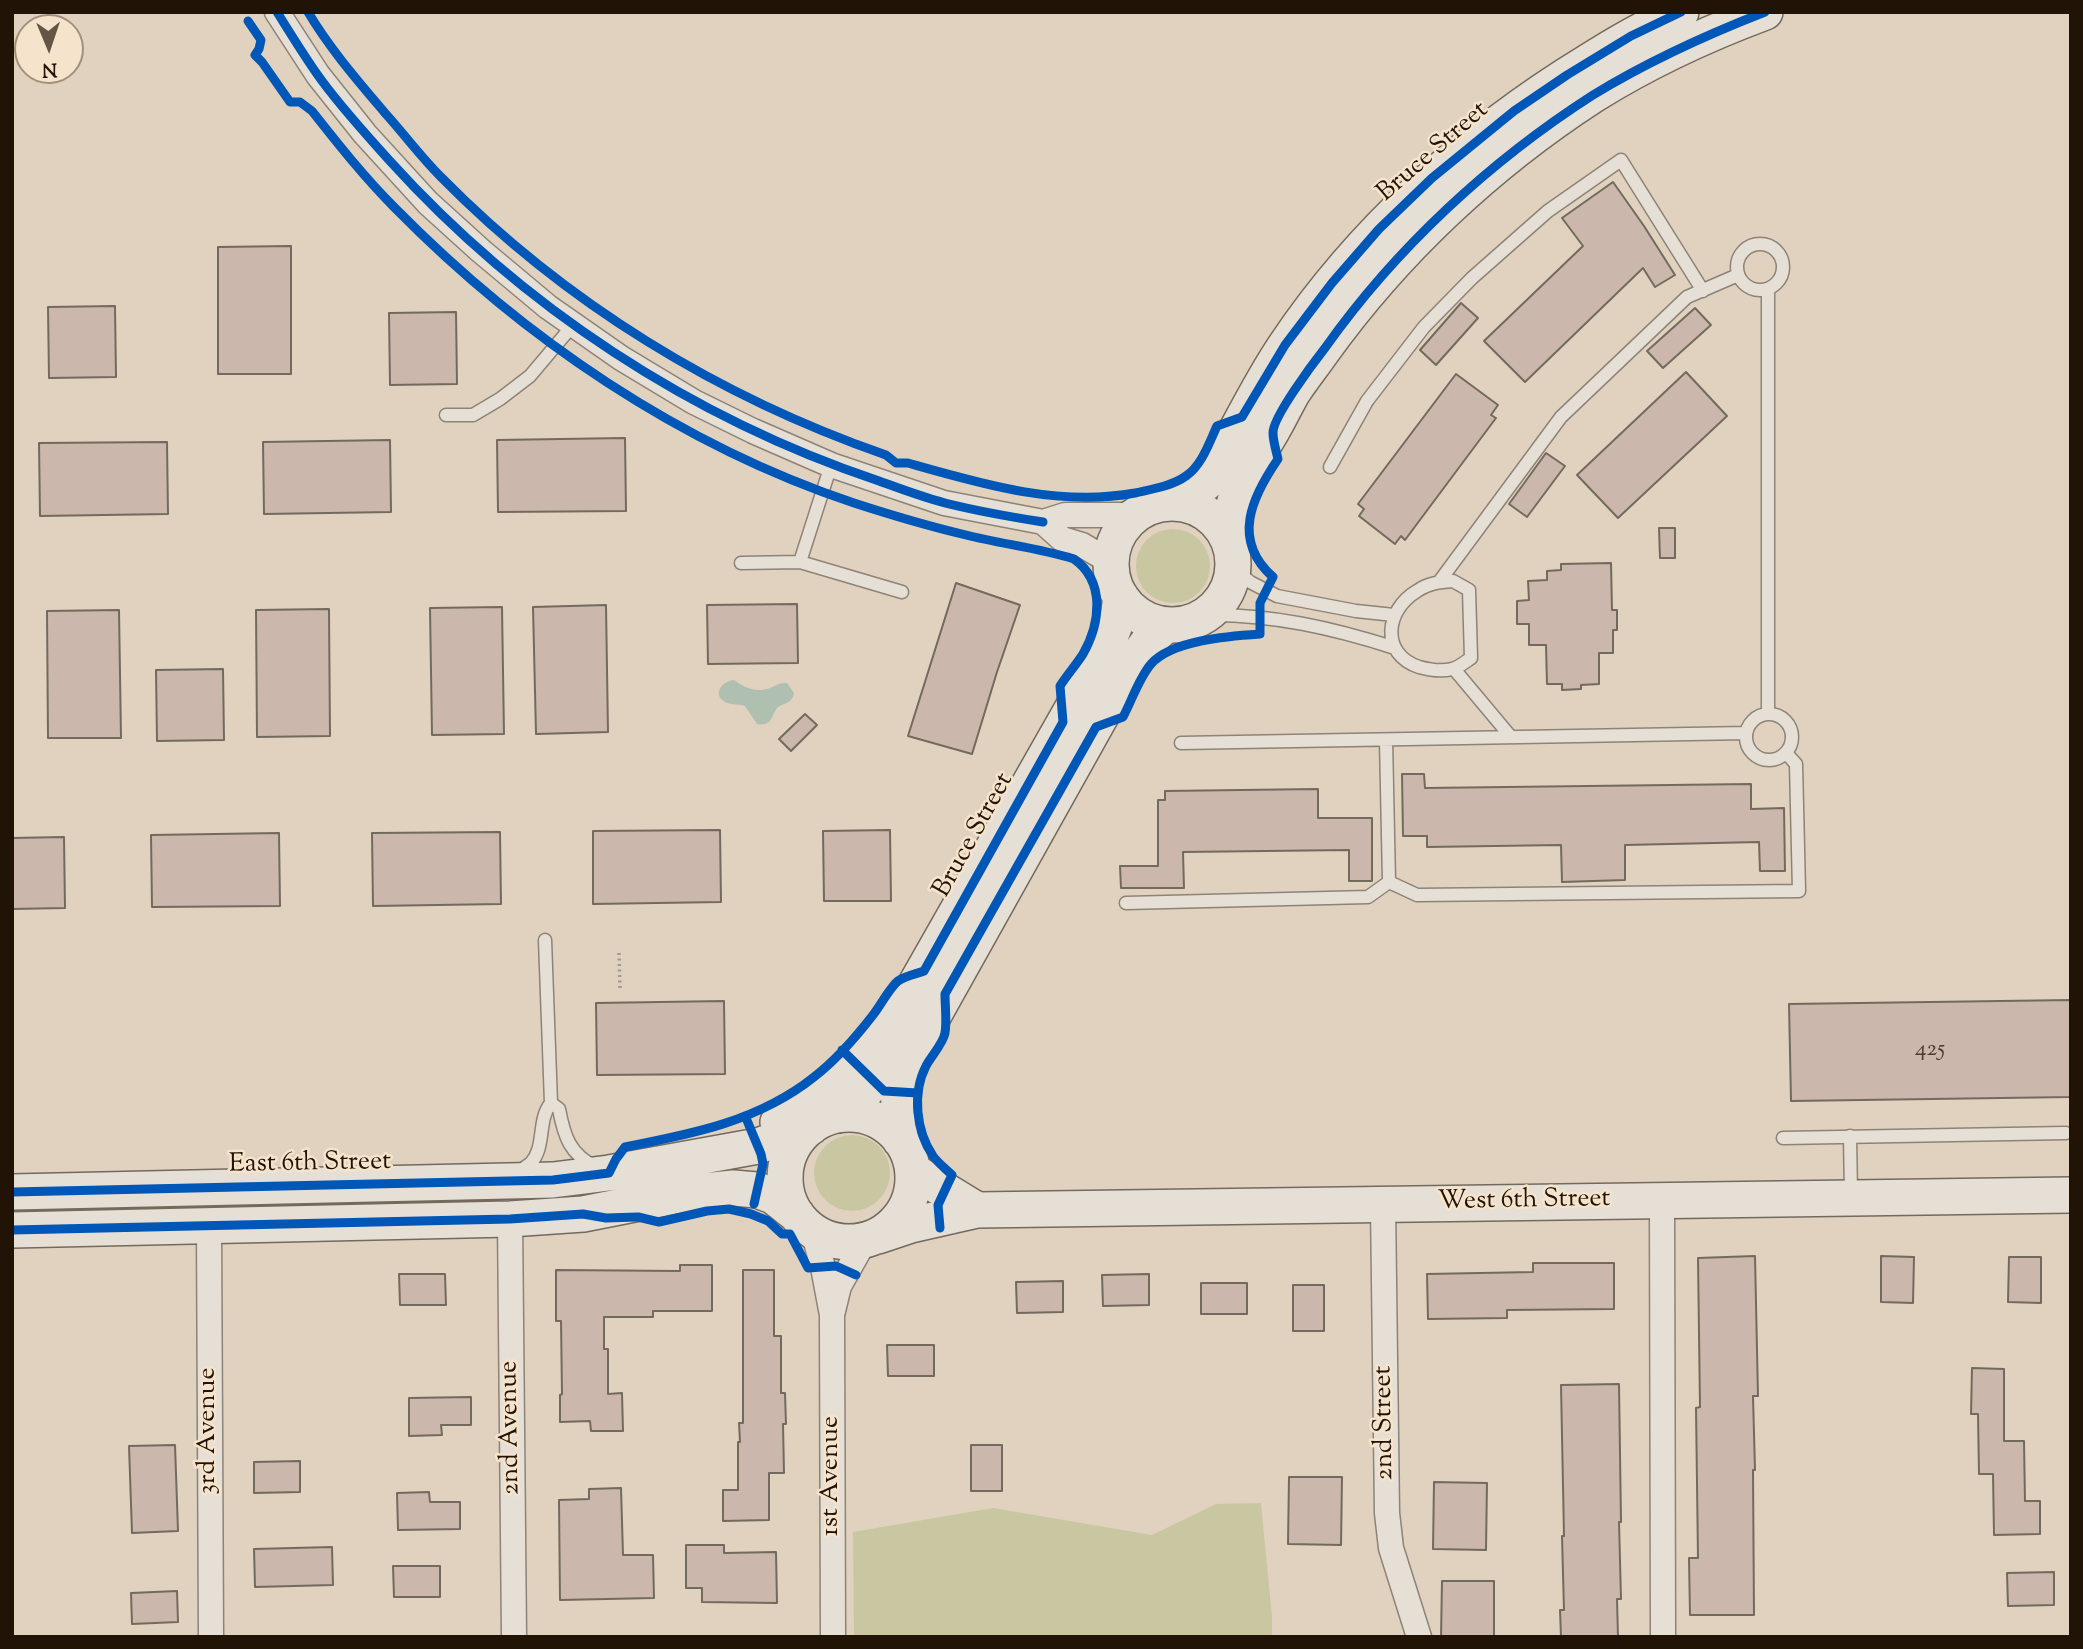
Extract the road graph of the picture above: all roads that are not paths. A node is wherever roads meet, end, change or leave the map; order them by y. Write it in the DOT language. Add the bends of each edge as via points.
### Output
graph roads {
  1 [pos="277,12"];
  2 [pos="1737,12"];
  3 [pos="1765,12"];
  4 [pos="1672,14"];
  5 [pos="1594,95"];
  6 [pos="1738,275"];
  7 [pos="1768,289"];
  8 [pos="1703,290"];
  9 [pos="573,325"];
  10 [pos="446,415"];
  11 [pos="831,465"];
  12 [pos="1330,467"];
  13 [pos="1174,503"];
  14 [pos="1136,515"];
  15 [pos="1043,522"];
  16 [pos="1231,554"];
  17 [pos="800,562"];
  18 [pos="1111,562"];
  19 [pos="741,563"];
  20 [pos="1439,582"];
  21 [pos="902,592"];
  22 [pos="1121,597"];
  23 [pos="1206,615"];
  24 [pos="1394,615"];
  25 [pos="1166,625"];
  26 [pos="1395,648"];
  27 [pos="1454,669"];
  28 [pos="1768,713"];
  29 [pos="1746,733"];
  30 [pos="1511,737"];
  31 [pos="1386,740"];
  32 [pos="1181,743"];
  33 [pos="1786,753"];
  34 [pos="1389,882"];
  35 [pos="1125,903"];
  36 [pos="545,940"];
  37 [pos="896,1019"];
  38 [pos="551,1103"];
  39 [pos="824,1121"];
  40 [pos="2066,1133"];
  41 [pos="1850,1136"];
  42 [pos="1783,1138"];
  43 [pos="900,1140"];
  44 [pos="698,1156"];
  45 [pos="913,1171"];
  46 [pos="609,1173"];
  47 [pos="504,1182"];
  48 [pos="12,1192"];
  49 [pos="2071,1195"];
  50 [pos="1851,1198"];
  51 [pos="1662,1200"];
  52 [pos="1383,1204"];
  53 [pos="977,1210"];
  54 [pos="510,1219"];
  55 [pos="805,1223"];
  56 [pos="209,1226"];
  57 [pos="12,1230"];
  58 [pos="871,1238"];
  59 [pos="832,1315"];
  60 [pos="211,1637"];
  61 [pos="514,1637"];
  62 [pos="833,1637"];
  63 [pos="1419,1637"];
  64 [pos="1663,1637"];
  1 -- 9 [label="street" via="318,75 428,204"];
  2 -- 4 [label="street" via="1701,24"];
  3 -- 5 [label="street, Bruce Street" via="1673,52"];
  4 -- 5 [label="street" via="1669,33 1662,42 1595,82"];
  4 -- 13 [label="street, Bruce Street" via="1514,111 1432,178 1379,229 1286,345 1209,480"];
  5 -- 16 [label="street, Bruce Street" via="1477,181 1341,324 1293,391 1245,475 1229,517"];
  6 -- 7 [label="lane" via="1752,289"];
  6 -- 7 [label="lane" via="1737,263 1744,249 1759,243 1773,247 1782,259 1782,273"];
  6 -- 8 [label="lane"];
  7 -- 28 [label="lane"];
  8 -- 12 [label="lane" via="1621,160 1548,211 1424,327 1367,401"];
  8 -- 20 [label="lane" via="1687,297 1561,417"];
  9 -- 10 [label="lane" via="530,376 500,399 473,415"];
  9 -- 11 [label="street" via="694,402"];
  11 -- 15 [label="street" via="944,503"];
  11 -- 17 [label="lane"];
  13 -- 14 [label="street"];
  13 -- 16 [label="street" via="1212,517"];
  14 -- 15 [label="street" via="1065,515"];
  14 -- 18 [label="street" via="1119,535"];
  15 -- 18 [label="street" via="1062,539"];
  16 -- 23 [label="street" via="1231,582"];
  16 -- 24 [label="lane" via="1250,582 1277,596"];
  17 -- 19 [label="lane"];
  17 -- 21 [label="lane"];
  18 -- 22 [label="street"];
  20 -- 24 [label="lane" via="1417,590"];
  20 -- 27 [label="lane" via="1453,581 1469,590 1471,658"];
  22 -- 25 [label="street" via="1140,616"];
  22 -- 37 [label="street, Bruce Street" via="1104,653"];
  23 -- 25 [label="street"];
  23 -- 26 [label="lane" via="1272,618 1353,634"];
  24 -- 26 [label="lane"];
  25 -- 43 [label="street, Bruce Street" via="1150,639 1121,680 912,1054 899,1092"];
  26 -- 27 [label="lane" via="1409,663 1430,671"];
  27 -- 30 [label="lane"];
  28 -- 29 [label="lane" via="1754,719"];
  28 -- 33 [label="lane" via="1782,718 1791,729"];
  29 -- 30 [label="lane"];
  29 -- 33 [label="lane" via="1749,749 1761,759 1777,759"];
  30 -- 31 [label="lane"];
  31 -- 32 [label="lane"];
  31 -- 34 [label="lane"];
  33 -- 34 [label="lane" via="1796,764 1798,891 1416,895"];
  34 -- 35 [label="lane" via="1368,897"];
  36 -- 38 [label="lane"];
  37 -- 39 [label="street, Bruce Street" via="874,1081 860,1097"];
  37 -- 44 [label="street" via="855,1063 801,1108"];
  38 -- 46 [label="lane" via="559,1109 568,1144 584,1161"];
  38 -- 47 [label="lane" via="545,1110 532,1161"];
  39 -- 43 [label="street" via="856,1115 872,1119"];
  39 -- 44 [label="street, East 6th Street" via="758,1146"];
  39 -- 55 [label="street" via="794,1146 786,1169 789,1201"];
  40 -- 41 [label="lane"];
  41 -- 42 [label="lane"];
  41 -- 50 [label="lane"];
  43 -- 45 [label="street"];
  44 -- 46 [label="street, East 6th Street"];
  45 -- 53 [label="street"];
  45 -- 58 [label="street" via="905,1209 894,1224"];
  46 -- 47 [label="street, East 6th Street"];
  47 -- 48 [label="street, East 6th Street"];
  49 -- 50 [label="street, West 6th Street"];
  50 -- 51 [label="street, West 6th Street"];
  51 -- 52 [label="street, West 6th Street"];
  51 -- 64 [label="street"];
  52 -- 53 [label="street, West 6th Street"];
  52 -- 63 [label="street, 2nd Street" via="1387,1513 1391,1548"];
  53 -- 58 [label="street, West 6th Street"];
  54 -- 55 [label="street" via="583,1214 733,1188 773,1196"];
  54 -- 56 [label="street"];
  54 -- 61 [label="street, 2nd Avenue"];
  55 -- 58 [label="street" via="830,1239"];
  55 -- 59 [label="street, 1st Avenue" via="823,1267"];
  56 -- 57 [label="street"];
  56 -- 60 [label="street, 3rd Avenue"];
  58 -- 59 [label="street, 1st Avenue" via="839,1286"];
  59 -- 62 [label="street, 1st Avenue"];
}
